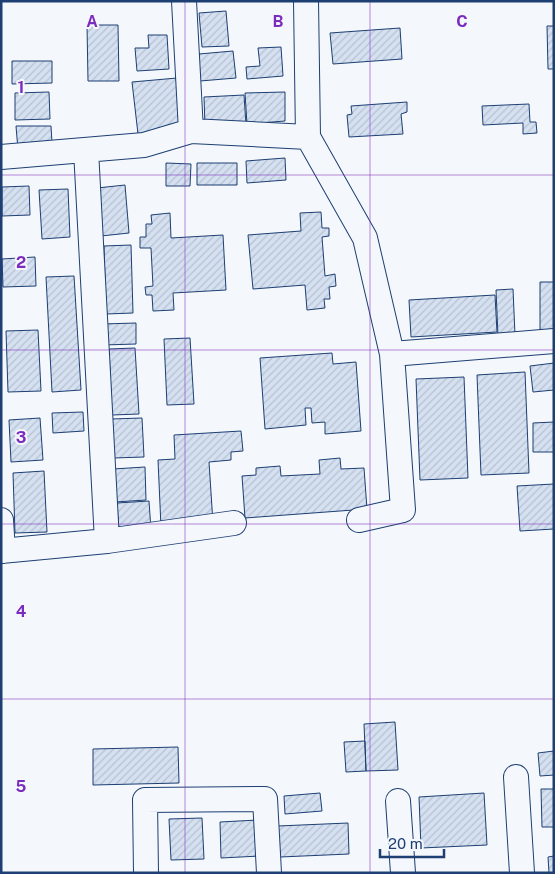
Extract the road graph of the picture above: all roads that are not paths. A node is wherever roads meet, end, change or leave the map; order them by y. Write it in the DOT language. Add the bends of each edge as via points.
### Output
graph roads {
  1 [pos="184,1"];
  2 [pos="306,1"];
  3 [pos="190,131"];
  4 [pos="308,137"];
  5 [pos="86,150"];
  6 [pos="1,158"];
  7 [pos="554,341"];
  8 [pos="392,354"];
  9 [pos="1,520"];
  10 [pos="359,520"];
  11 [pos="234,523"];
  12 [pos="107,541"];
  13 [pos="2,551"];
  14 [pos="516,777"];
  15 [pos="398,800"];
  16 [pos="146,873"];
  17 [pos="269,873"];
  18 [pos="403,873"];
  19 [pos="522,873"];
  1 -- 3 [label="street"];
  2 -- 4 [label="street"];
  3 -- 4 [label="street"];
  3 -- 5 [label="street" via="144,145"];
  4 -- 8 [label="street" via="365,238"];
  5 -- 6 [label="street"];
  5 -- 12 [label="street"];
  7 -- 8 [label="street"];
  8 -- 10 [label="street" via="403,510"];
  9 -- 13 [label="street"];
  11 -- 12 [label="street"];
  12 -- 13 [label="street"];
  14 -- 19 [label="street"];
  15 -- 18 [label="street"];
  16 -- 17 [label="street" via="145,800 265,800"];
}
